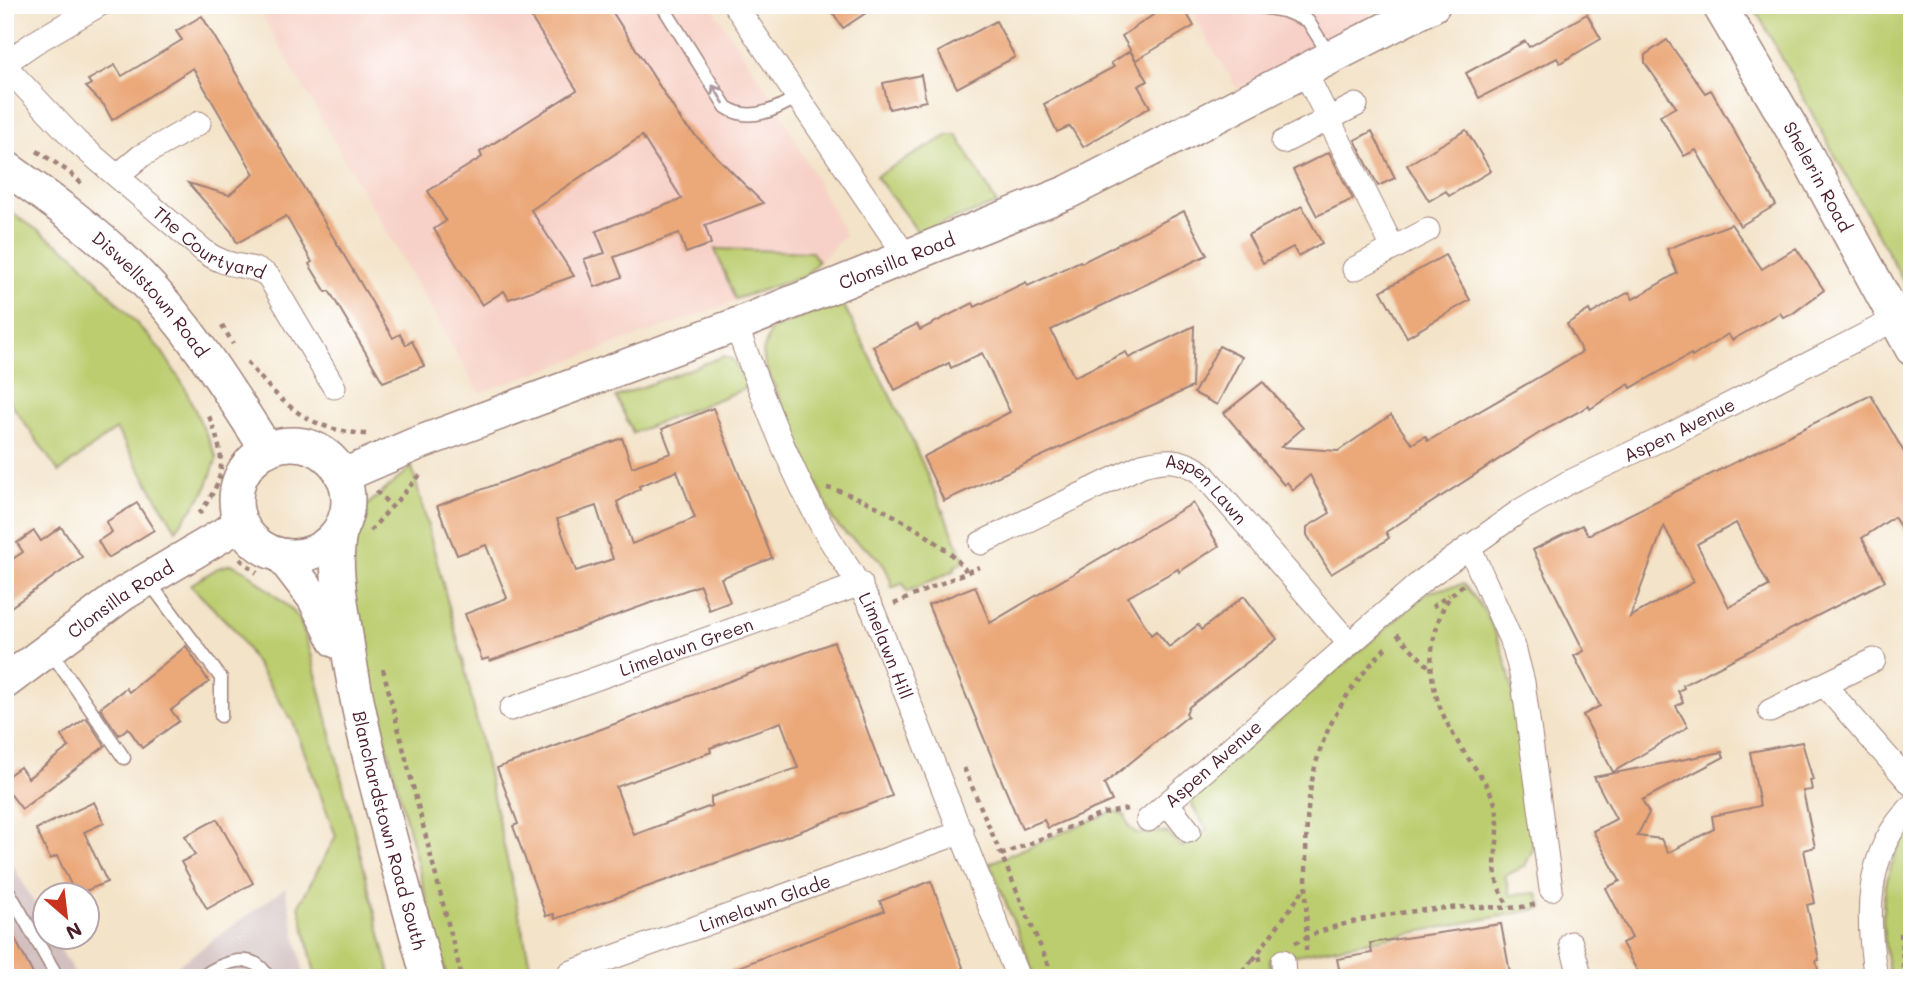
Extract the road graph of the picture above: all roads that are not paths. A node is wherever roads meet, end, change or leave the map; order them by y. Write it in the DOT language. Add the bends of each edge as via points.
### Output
graph roads {
  1 [pos="99,5"];
  2 [pos="662,5"];
  3 [pos="735,5"];
  4 [pos="1251,5"];
  5 [pos="1433,5"];
  6 [pos="1719,5"];
  7 [pos="1317,63"];
  8 [pos="5,64"];
  9 [pos="796,97"];
  10 [pos="1356,105"];
  11 [pos="1328,118"];
  12 [pos="199,123"];
  13 [pos="1283,142"];
  14 [pos="5,167"];
  15 [pos="118,175"];
  16 [pos="1428,230"];
  17 [pos="1393,248"];
  18 [pos="907,258"];
  19 [pos="1354,269"];
  20 [pos="1894,320"];
  21 [pos="736,324"];
  22 [pos="1912,349"];
  23 [pos="334,387"];
  24 [pos="267,450"];
  25 [pos="342,476"];
  26 [pos="241,524"];
  27 [pos="355,530"];
  28 [pos="1469,546"];
  29 [pos="984,553"];
  30 [pos="271,566"];
  31 [pos="147,579"];
  32 [pos="861,584"];
  33 [pos="1348,642"];
  34 [pos="49,649"];
  35 [pos="1874,660"];
  36 [pos="5,682"];
  37 [pos="352,683"];
  38 [pos="1825,686"];
  39 [pos="511,709"];
  40 [pos="1770,711"];
  41 [pos="221,716"];
  42 [pos="124,758"];
  43 [pos="1912,785"];
  44 [pos="1168,804"];
  45 [pos="1912,806"];
  46 [pos="1138,814"];
  47 [pos="1189,831"];
  48 [pos="962,832"];
  49 [pos="5,885"];
  50 [pos="1551,889"];
  51 [pos="1570,943"];
  52 [pos="569,973"];
  53 [pos="58,978"];
  54 [pos="200,978"];
  55 [pos="268,978"];
  56 [pos="428,978"];
  57 [pos="1018,978"];
  58 [pos="1581,978"];
  59 [pos="1876,978"];
  1 -- 8 [label="street, The Courtyard"];
  9 -- 2 [label="lane, one-way" via="774,112 732,111"];
  3 -- 9 [label="street"];
  4 -- 7 [label="lane" via="1308,21"];
  5 -- 7 [label="main road, Clonsilla Road"];
  6 -- 20 [label="main road, Shelerin Road" via="1796,134"];
  7 -- 11 [label="street"];
  7 -- 18 [label="main road, Clonsilla Road" via="1068,192"];
  8 -- 15 [label="street, The Courtyard" via="76,142"];
  9 -- 18 [label="street"];
  10 -- 11 [label="street"];
  11 -- 13 [label="street"];
  11 -- 17 [label="street"];
  12 -- 15 [label="street" via="141,156"];
  14 -- 24 [label="main road, Diswellstown Road" via="64,208 134,270 201,349"];
  15 -- 23 [label="street, The Courtyard" via="218,262 255,269 269,277"];
  16 -- 17 [label="street"];
  17 -- 19 [label="street"];
  18 -- 21 [label="main road, Clonsilla Road"];
  20 -- 22 [label="main road, Shelerin Road"];
  20 -- 28 [label="street, Aspen Avenue" via="1567,483"];
  21 -- 25 [label="main road, Clonsilla Road"];
  21 -- 32 [label="street, Limelawn Hill" via="801,486"];
  24 -- 25 [label="main road" via="301,445 332,461"];
  24 -- 26 [label="main road" via="247,467 236,490"];
  25 -- 27 [label="main road"];
  26 -- 30 [label="main road"];
  26 -- 31 [label="main road, Clonsilla Road"];
  27 -- 30 [label="main road" via="315,552"];
  27 -- 37 [label="main road, Blanchardstown Road South" via="335,552"];
  28 -- 33 [label="street, Aspen Avenue"];
  28 -- 50 [label="street" via="1514,647 1523,682"];
  29 -- 33 [label="street, Aspen Lawn" via="1142,465 1166,459 1188,463 1201,472"];
  30 -- 37 [label="main road, Blanchardstown Road South" via="314,598"];
  31 -- 34 [label="main road, Clonsilla Road"];
  31 -- 41 [label="lane" via="221,678"];
  32 -- 39 [label="street, Limelawn Green"];
  32 -- 48 [label="street, Limelawn Hill"];
  33 -- 44 [label="street, Aspen Avenue"];
  34 -- 36 [label="main road, Clonsilla Road"];
  34 -- 42 [label="lane"];
  35 -- 38 [label="street"];
  37 -- 56 [label="main road, Blanchardstown Road South"];
  38 -- 40 [label="street"];
  38 -- 43 [label="street"];
  44 -- 46 [label="street, Aspen Avenue"];
  44 -- 47 [label="street"];
  45 -- 59 [label="street" via="1891,832 1871,889 1869,939"];
  48 -- 52 [label="street, Limelawn Glade"];
  48 -- 57 [label="street, Limelawn Hill"];
  49 -- 53 [label="lane"];
  51 -- 58 [label="street"];
  54 -- 55 [label="lane" via="231,961 246,959 258,964"];
}
